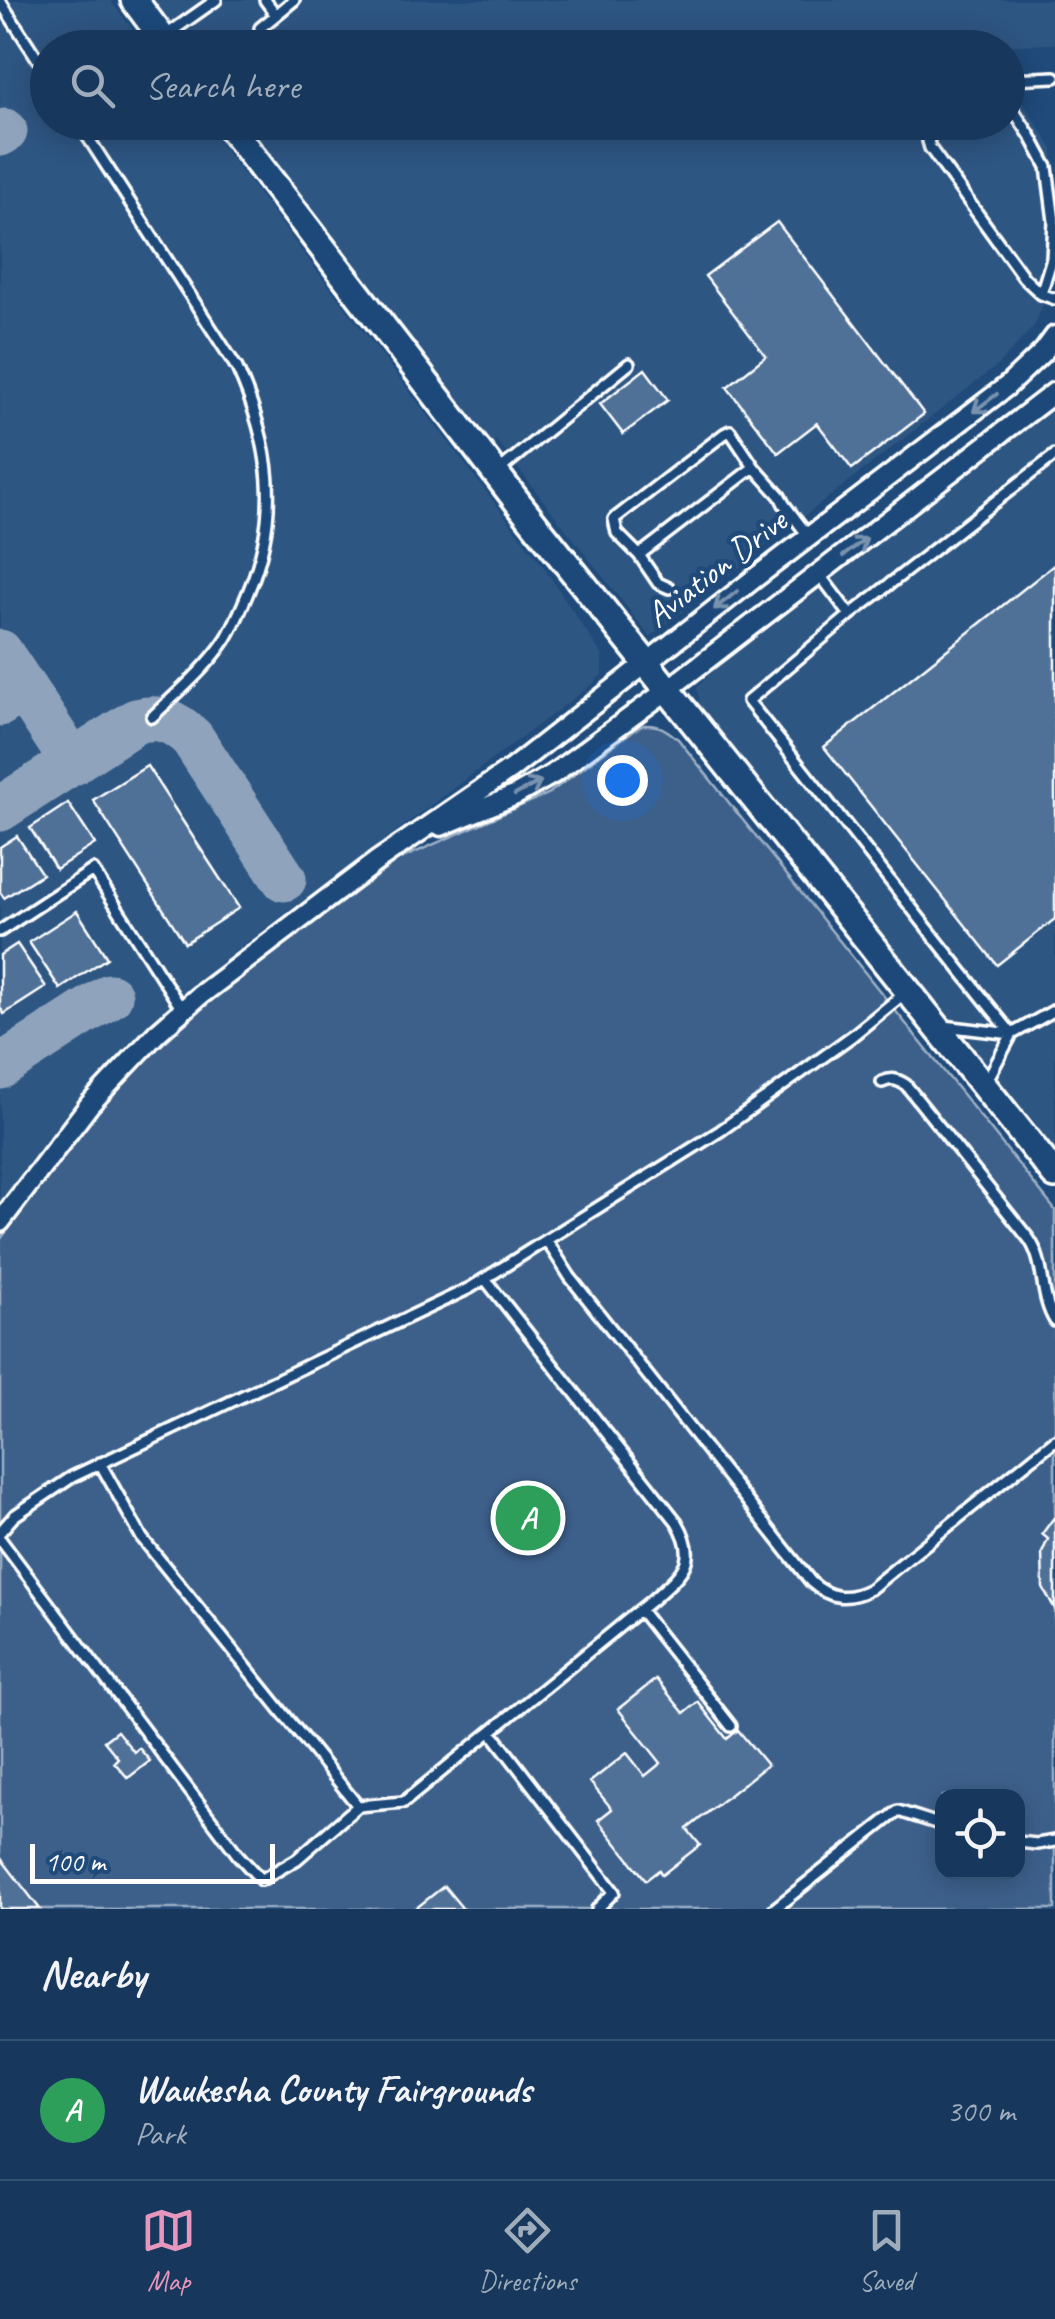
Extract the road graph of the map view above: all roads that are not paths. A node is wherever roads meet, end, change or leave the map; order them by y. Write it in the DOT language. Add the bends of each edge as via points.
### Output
graph roads {
  1 [pos="134,0"];
  2 [pos="216,0"];
  3 [pos="265,0"];
  4 [pos="294,0"];
  5 [pos="0,1"];
  6 [pos="276,15"];
  7 [pos="260,28"];
  8 [pos="156,30"];
  9 [pos="181,30"];
  10 [pos="30,47"];
  11 [pos="1055,77"];
  12 [pos="1025,78"];
  13 [pos="1025,128"];
  14 [pos="90,140"];
  15 [pos="240,140"];
  16 [pos="929,140"];
  17 [pos="1041,294"];
  18 [pos="1055,299"];
  19 [pos="1055,336"];
  20 [pos="629,364"];
  21 [pos="1055,392"];
  22 [pos="1055,455"];
  23 [pos="754,467"];
  24 [pos="495,473"];
  25 [pos="804,541"];
  26 [pos="639,555"];
  27 [pos="819,574"];
  28 [pos="669,588"];
  29 [pos="850,615"];
  30 [pos="645,664"];
  31 [pos="666,691"];
  32 [pos="152,717"];
  33 [pos="407,840"];
  34 [pos="0,931"];
  35 [pos="907,991"];
  36 [pos="183,1010"];
  37 [pos="1055,1010"];
  38 [pos="935,1026"];
  39 [pos="1012,1034"];
  40 [pos="882,1082"];
  41 [pos="984,1086"];
  42 [pos="1055,1175"];
  43 [pos="0,1222"];
  44 [pos="546,1241"];
  45 [pos="485,1279"];
  46 [pos="1055,1320"];
  47 [pos="1055,1440"];
  48 [pos="100,1463"];
  49 [pos="0,1532"];
  50 [pos="0,1539"];
  51 [pos="640,1610"];
  52 [pos="730,1726"];
  53 [pos="490,1732"];
  54 [pos="358,1806"];
  55 [pos="935,1823"];
  56 [pos="1055,1841"];
  57 [pos="1025,1843"];
  58 [pos="597,1909"];
  59 [pos="774,1909"];
  1 -- 8 [label="street"];
  2 -- 9 [label="lane"];
  3 -- 6 [label="lane"];
  4 -- 6 [label="lane"];
  5 -- 10 [label="lane"];
  6 -- 7 [label="lane"];
  11 -- 12 [label="lane"];
  13 -- 17 [label="lane" via="1047,167 1054,221"];
  14 -- 32 [label="lane" via="237,368 262,431 269,482 266,536 242,607 226,639"];
  15 -- 24 [label="street"];
  16 -- 17 [label="lane"];
  17 -- 18 [label="lane"];
  19 -- 25 [label="street, Aviation Drive, one-way" via="1015,380"];
  20 -- 24 [label="lane"];
  27 -- 21 [label="street, Aviation Drive, one-way"];
  22 -- 29 [label="lane"];
  23 -- 25 [label="lane" via="780,496"];
  23 -- 26 [label="lane"];
  23 -- 26 [label="lane" via="730,431 724,434 614,519 616,534"];
  24 -- 30 [label="street"];
  25 -- 27 [label="street"];
  25 -- 30 [label="street, Aviation Drive, one-way"];
  26 -- 28 [label="lane"];
  27 -- 29 [label="lane"];
  27 -- 31 [label="street, Aviation Drive"];
  29 -- 39 [label="lane" via="748,701"];
  30 -- 31 [label="street"];
  30 -- 33 [label="street, Aviation Drive"];
  33 -- 31 [label="street, Aviation Drive, one-way" via="535,785"];
  31 -- 35 [label="street"];
  33 -- 36 [label="street, Aviation Drive"];
  34 -- 36 [label="lane" via="92,870"];
  35 -- 38 [label="street"];
  35 -- 44 [label="lane" via="720,1131"];
  36 -- 43 [label="street, Aviation Drive" via="90,1104"];
  37 -- 39 [label="lane"];
  38 -- 39 [label="lane"];
  38 -- 41 [label="street"];
  39 -- 41 [label="lane"];
  40 -- 46 [label="lane" via="906,1085 1028,1239"];
  41 -- 42 [label="street"];
  44 -- 45 [label="lane"];
  44 -- 47 [label="lane" via="822,1592 838,1598 870,1589"];
  45 -- 48 [label="lane"];
  45 -- 51 [label="lane" via="686,1538 686,1566"];
  48 -- 49 [label="lane" via="14,1516"];
  48 -- 54 [label="lane" via="142,1538"];
  50 -- 54 [label="lane" via="261,1880 297,1860"];
  51 -- 52 [label="lane"];
  51 -- 53 [label="lane"];
  53 -- 54 [label="lane" via="404,1802"];
  53 -- 58 [label="lane" via="614,1892"];
  55 -- 59 [label="lane" via="898,1812"];
  56 -- 57 [label="lane"];
}
